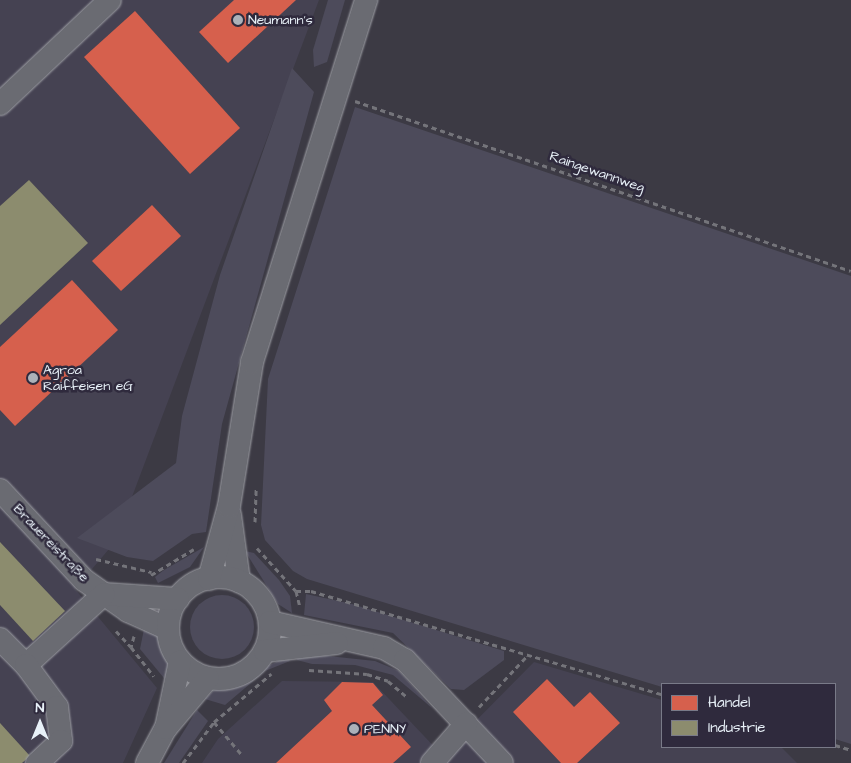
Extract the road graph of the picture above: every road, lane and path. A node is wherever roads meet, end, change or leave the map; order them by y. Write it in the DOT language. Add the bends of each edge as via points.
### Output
graph roads {
  1 [pos="110,0"];
  2 [pos="366,0"];
  3 [pos="338,91"];
  4 [pos="0,104"];
  5 [pos="851,271"];
  6 [pos="0,490"];
  7 [pos="229,506"];
  8 [pos="256,538"];
  9 [pos="60,556"];
  10 [pos="151,572"];
  11 [pos="208,579"];
  12 [pos="239,581"];
  13 [pos="296,592"];
  14 [pos="104,594"];
  15 [pos="178,599"];
  16 [pos="270,622"];
  17 [pos="168,629"];
  18 [pos="298,629"];
  19 [pos="0,639"];
  20 [pos="350,641"];
  21 [pos="266,652"];
  22 [pos="528,655"];
  23 [pos="180,661"];
  24 [pos="26,665"];
  25 [pos="304,670"];
  26 [pos="279,671"];
  27 [pos="208,678"];
  28 [pos="661,694"];
  29 [pos="409,699"];
  30 [pos="214,722"];
  31 [pos="466,724"];
  32 [pos="166,728"];
  33 [pos="836,745"];
  34 [pos="851,750"];
  35 [pos="242,755"];
  36 [pos="37,763"];
  37 [pos="147,763"];
  38 [pos="183,763"];
  39 [pos="432,763"];
  40 [pos="502,763"];
  1 -- 4 [label="street"];
  2 -- 3 [label="street"];
  3 -- 5 [label="path, Raingewannweg" via="352,100"];
  3 -- 7 [label="street" via="252,362"];
  6 -- 9 [label="street, Brauereistraße"];
  7 -- 11 [label="street"];
  7 -- 12 [label="street"];
  8 -- 13 [label="path" via="256,547"];
  9 -- 10 [label="path" via="88,557"];
  9 -- 14 [label="street, Brauereistraße"];
  11 -- 12 [label="street"];
  11 -- 15 [label="street"];
  12 -- 16 [label="street" via="260,597"];
  13 -- 18 [label="path"];
  13 -- 22 [label="path" via="311,591"];
  14 -- 15 [label="street"];
  14 -- 17 [label="street, Brauereistraße"];
  14 -- 24 [label="street"];
  15 -- 17 [label="street"];
  16 -- 18 [label="street"];
  16 -- 21 [label="street"];
  17 -- 23 [label="street"];
  18 -- 20 [label="street"];
  19 -- 24 [label="street"];
  20 -- 21 [label="street"];
  20 -- 31 [label="street" via="384,648 405,660"];
  21 -- 27 [label="street" via="241,675"];
  22 -- 28 [label="path"];
  22 -- 31 [label="path"];
  23 -- 27 [label="street"];
  23 -- 32 [label="street"];
  24 -- 36 [label="street" via="57,707 61,741"];
  25 -- 29 [label="path" via="367,674 388,680"];
  26 -- 30 [label="path" via="265,676"];
  27 -- 32 [label="street"];
  30 -- 35 [label="path"];
  30 -- 38 [label="path"];
  31 -- 39 [label="street"];
  31 -- 40 [label="street"];
  32 -- 37 [label="street"];
  33 -- 34 [label="path"];
}
